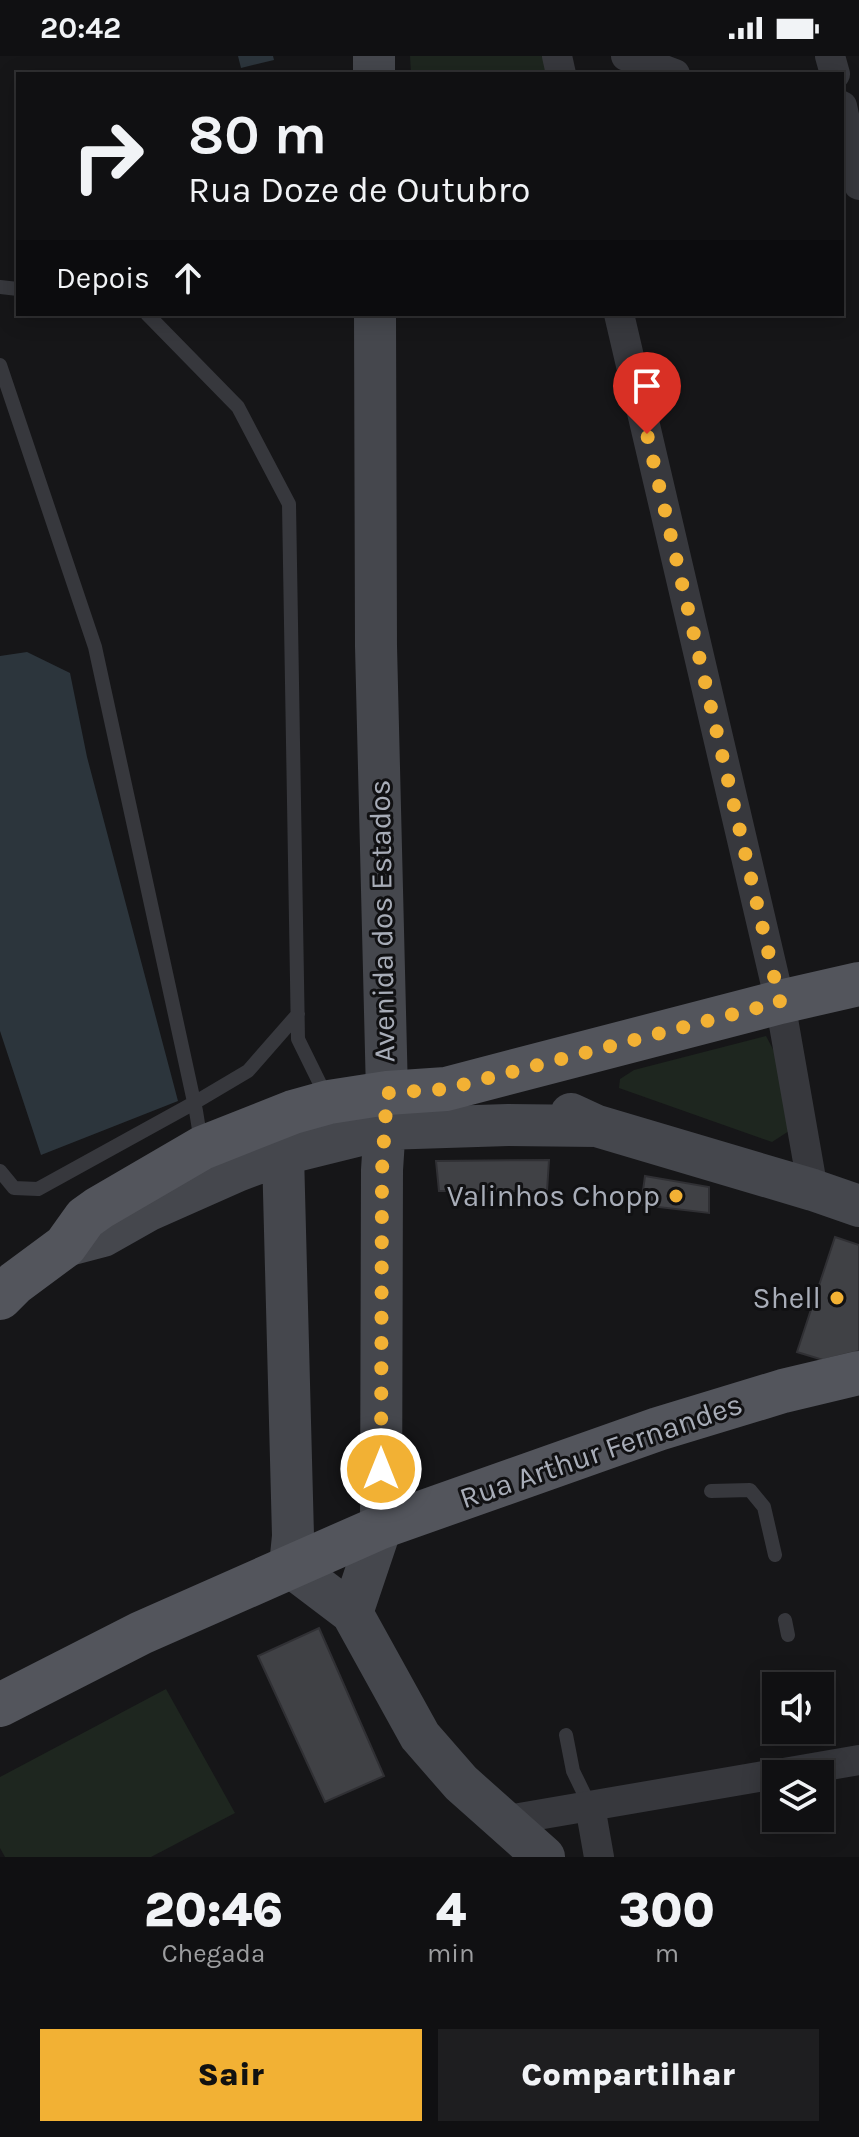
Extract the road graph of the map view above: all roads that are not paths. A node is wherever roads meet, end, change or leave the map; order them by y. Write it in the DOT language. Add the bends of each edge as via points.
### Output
graph roads {
  1 [pos="626,56"];
  2 [pos="670,72"];
  3 [pos="859,95"];
  4 [pos="846,120"];
  5 [pos="859,185"];
  6 [pos="149,316"];
  7 [pos="375,316"];
  8 [pos="619,316"];
  9 [pos="0,365"];
  10 [pos="859,984"];
  11 [pos="780,1002"];
  12 [pos="298,1014"];
  13 [pos="446,1089"];
  14 [pos="329,1102"];
  15 [pos="194,1103"];
  16 [pos="385,1111"];
  17 [pos="597,1126"];
  18 [pos="202,1148"];
  19 [pos="283,1154"];
  20 [pos="0,1171"];
  21 [pos="813,1190"];
  22 [pos="859,1206"];
  23 [pos="65,1246"];
  24 [pos="0,1298"];
  25 [pos="859,1373"];
  26 [pos="711,1491"];
  27 [pos="381,1527"];
  28 [pos="775,1555"];
  29 [pos="290,1566"];
  30 [pos="352,1613"];
  31 [pos="785,1620"];
  32 [pos="788,1635"];
  33 [pos="0,1705"];
  34 [pos="566,1735"];
  35 [pos="859,1760"];
  36 [pos="834,1764"];
  37 [pos="762,1777"];
  38 [pos="590,1806"];
  39 [pos="502,1821"];
  40 [pos="544,1857"];
  41 [pos="599,1857"];
  1 -- 2 [label="street"];
  3 -- 4 [label="street"];
  4 -- 5 [label="street"];
  6 -- 12 [label="lane" via="238,407 289,504"];
  7 -- 16 [label="main road, Avenida dos Estados"];
  8 -- 11 [label="street"];
  9 -- 15 [label="lane" via="95,647"];
  10 -- 11 [label="main road"];
  11 -- 13 [label="main road"];
  11 -- 21 [label="street"];
  12 -- 14 [label="lane" via="298,1039"];
  12 -- 15 [label="lane" via="248,1071"];
  13 -- 16 [label="main road"];
  13 -- 17 [label="main road" via="514,1096"];
  14 -- 16 [label="main road"];
  14 -- 18 [label="main road"];
  15 -- 18 [label="lane"];
  15 -- 20 [label="lane" via="38,1189 14,1188"];
  16 -- 17 [label="main road" via="508,1125"];
  16 -- 19 [label="main road"];
  16 -- 27 [label="main road, Avenida dos Estados"];
  17 -- 21 [label="main road"];
  18 -- 23 [label="main road" via="85,1218"];
  19 -- 23 [label="main road" via="149,1210 103,1236"];
  19 -- 29 [label="main road"];
  21 -- 22 [label="main road"];
  23 -- 24 [label="main road"];
  25 -- 27 [label="main road, Rua Arthur Fernandes" via="658,1429"];
  26 -- 28 [label="lane" via="750,1490 764,1507"];
  27 -- 29 [label="main road, Rua Arthur Fernandes"];
  27 -- 30 [label="main road, Avenida dos Estados"];
  29 -- 30 [label="main road"];
  29 -- 33 [label="main road, Rua Arthur Fernandes"];
  30 -- 39 [label="main road" via="420,1736"];
  31 -- 32 [label="lane"];
  34 -- 38 [label="lane" via="573,1771"];
  35 -- 36 [label="street"];
  37 -- 38 [label="street"];
  38 -- 39 [label="street"];
  38 -- 41 [label="street"];
  39 -- 40 [label="main road"];
}
